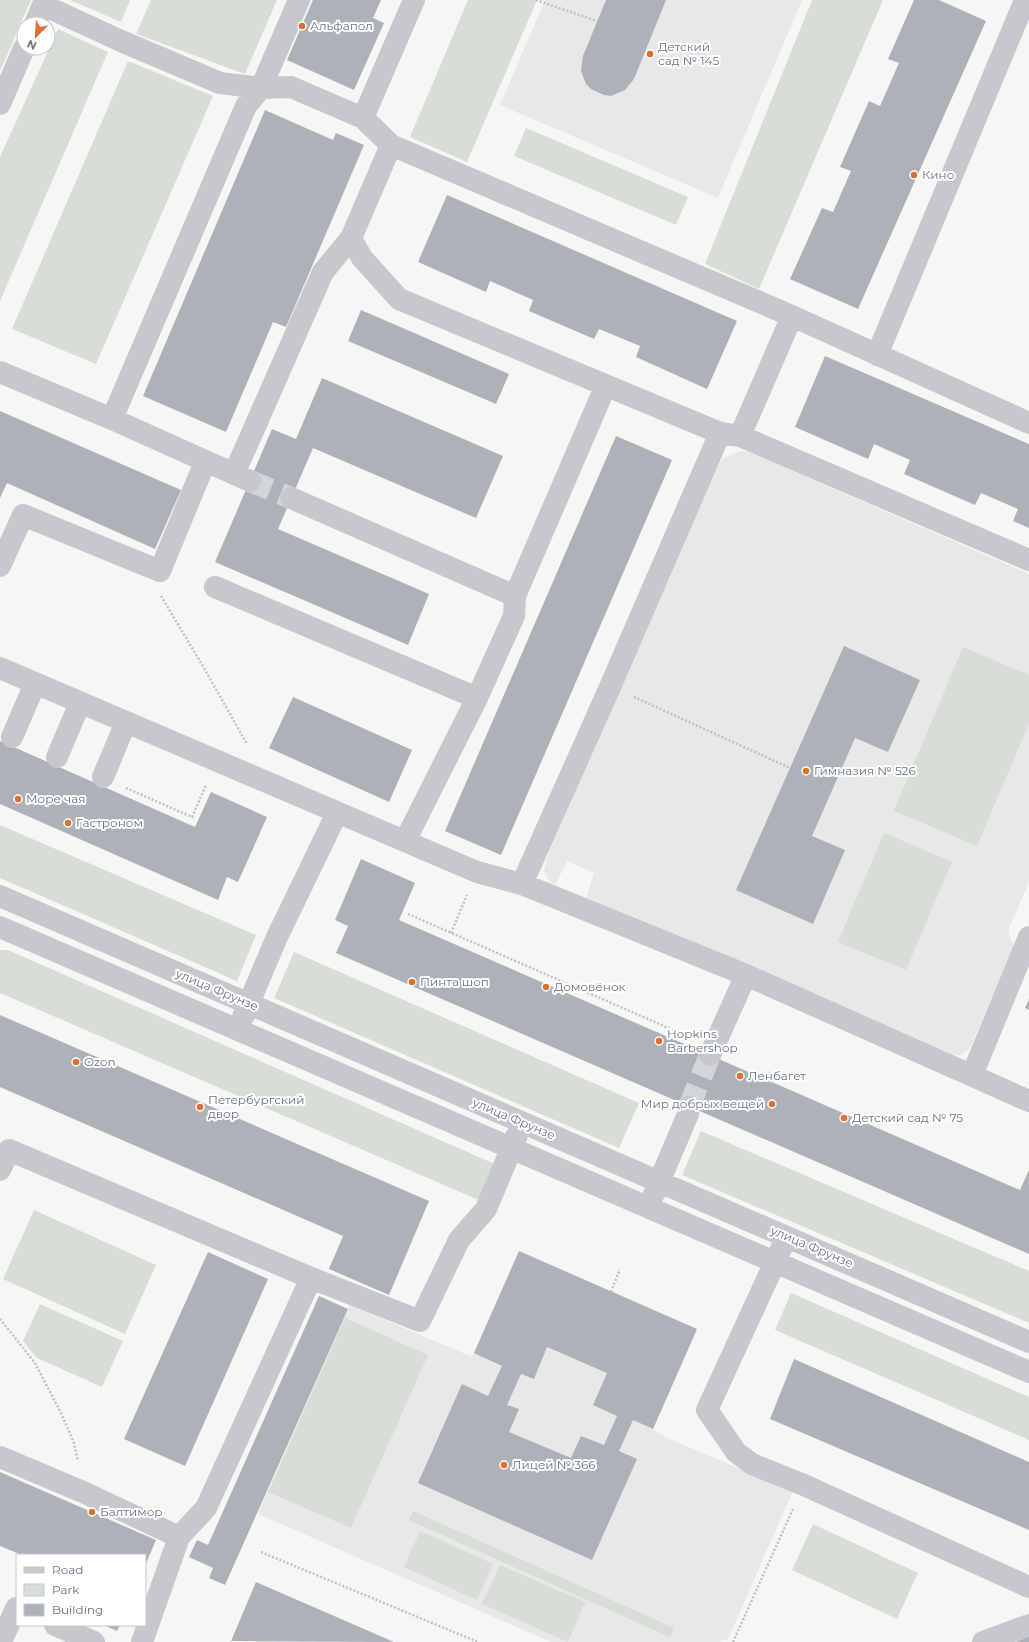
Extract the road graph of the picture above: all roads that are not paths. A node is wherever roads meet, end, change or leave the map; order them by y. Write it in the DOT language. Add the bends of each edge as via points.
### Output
graph roads {
  1 [pos="299,0"];
  2 [pos="414,0"];
  3 [pos="1021,4"];
  4 [pos="41,10"];
  5 [pos="21,56"];
  6 [pos="260,88"];
  7 [pos="0,104"];
  8 [pos="362,118"];
  9 [pos="391,145"];
  10 [pos="351,238"];
  11 [pos="792,316"];
  12 [pos="877,355"];
  13 [pos="0,372"];
  14 [pos="606,385"];
  15 [pos="112,419"];
  16 [pos="1029,423"];
  17 [pos="730,435"];
  18 [pos="205,462"];
  19 [pos="291,498"];
  20 [pos="1029,560"];
  21 [pos="0,566"];
  22 [pos="215,587"];
  23 [pos="515,596"];
  24 [pos="0,668"];
  25 [pos="35,684"];
  26 [pos="477,698"];
  27 [pos="80,703"];
  28 [pos="126,722"];
  29 [pos="12,737"];
  30 [pos="57,757"];
  31 [pos="103,777"];
  32 [pos="337,813"];
  33 [pos="405,841"];
  34 [pos="522,884"];
  35 [pos="0,896"];
  36 [pos="0,927"];
  37 [pos="1029,937"];
  38 [pos="746,975"];
  39 [pos="249,1003"];
  40 [pos="237,1029"];
  41 [pos="712,1052"];
  42 [pos="972,1075"];
  43 [pos="1029,1101"];
  44 [pos="689,1106"];
  45 [pos="522,1122"];
  46 [pos="511,1148"];
  47 [pos="0,1170"];
  48 [pos="659,1181"];
  49 [pos="648,1207"];
  50 [pos="786,1236"];
  51 [pos="775,1263"];
  52 [pos="311,1278"];
  53 [pos="1029,1342"];
  54 [pos="1029,1372"];
  55 [pos="0,1456"];
  56 [pos="179,1537"];
  57 [pos="1029,1587"];
  58 [pos="11,1606"];
  59 [pos="1029,1625"];
  60 [pos="57,1626"];
  61 [pos="1,1642"];
  62 [pos="94,1642"];
  63 [pos="142,1642"];
  64 [pos="983,1642"];
  1 -- 6 [label="street"];
  2 -- 8 [label="street"];
  3 -- 12 [label="street"];
  4 -- 6 [label="street" via="220,83"];
  5 -- 7 [label="street"];
  6 -- 8 [label="street" via="291,87"];
  6 -- 15 [label="street" via="246,106"];
  8 -- 9 [label="street"];
  9 -- 10 [label="street"];
  9 -- 11 [label="street"];
  10 -- 14 [label="street" via="362,258 399,298"];
  10 -- 18 [label="street" via="323,272 242,477"];
  11 -- 12 [label="street"];
  11 -- 17 [label="street"];
  12 -- 16 [label="street"];
  13 -- 15 [label="street"];
  14 -- 17 [label="street"];
  14 -- 23 [label="street"];
  15 -- 18 [label="street"];
  17 -- 20 [label="street"];
  17 -- 34 [label="street" via="610,687"];
  18 -- 21 [label="street" via="160,571 23,515"];
  19 -- 23 [label="street"];
  22 -- 26 [label="street"];
  23 -- 26 [label="street" via="514,616"];
  24 -- 25 [label="street"];
  25 -- 27 [label="street"];
  25 -- 29 [label="street"];
  26 -- 33 [label="street"];
  27 -- 28 [label="street"];
  27 -- 30 [label="street"];
  28 -- 31 [label="street"];
  28 -- 32 [label="street"];
  32 -- 33 [label="street"];
  32 -- 39 [label="street" via="277,937"];
  33 -- 34 [label="street" via="477,872"];
  34 -- 38 [label="street"];
  35 -- 39 [label="street, улица Фрунзе"];
  36 -- 40 [label="street"];
  37 -- 42 [label="street"];
  38 -- 41 [label="street"];
  38 -- 42 [label="street"];
  39 -- 40 [label="street"];
  39 -- 45 [label="street, улица Фрунзе"];
  40 -- 46 [label="street"];
  42 -- 43 [label="street"];
  44 -- 48 [label="street" via="688,1114"];
  45 -- 46 [label="street"];
  45 -- 48 [label="street, улица Фрунзе"];
  46 -- 49 [label="street"];
  46 -- 52 [label="street" via="486,1209 459,1240 420,1321"];
  47 -- 52 [label="street" via="9,1150"];
  48 -- 49 [label="street"];
  48 -- 50 [label="street, улица Фрунзе"];
  49 -- 51 [label="street"];
  50 -- 51 [label="street"];
  50 -- 53 [label="street, улица Фрунзе"];
  51 -- 54 [label="street"];
  51 -- 57 [label="street" via="707,1410 736,1452 752,1464"];
  52 -- 56 [label="street" via="206,1508"];
  55 -- 56 [label="street"];
  56 -- 63 [label="street"];
  58 -- 61 [label="street"];
  59 -- 64 [label="street"];
  60 -- 62 [label="street"];
}
